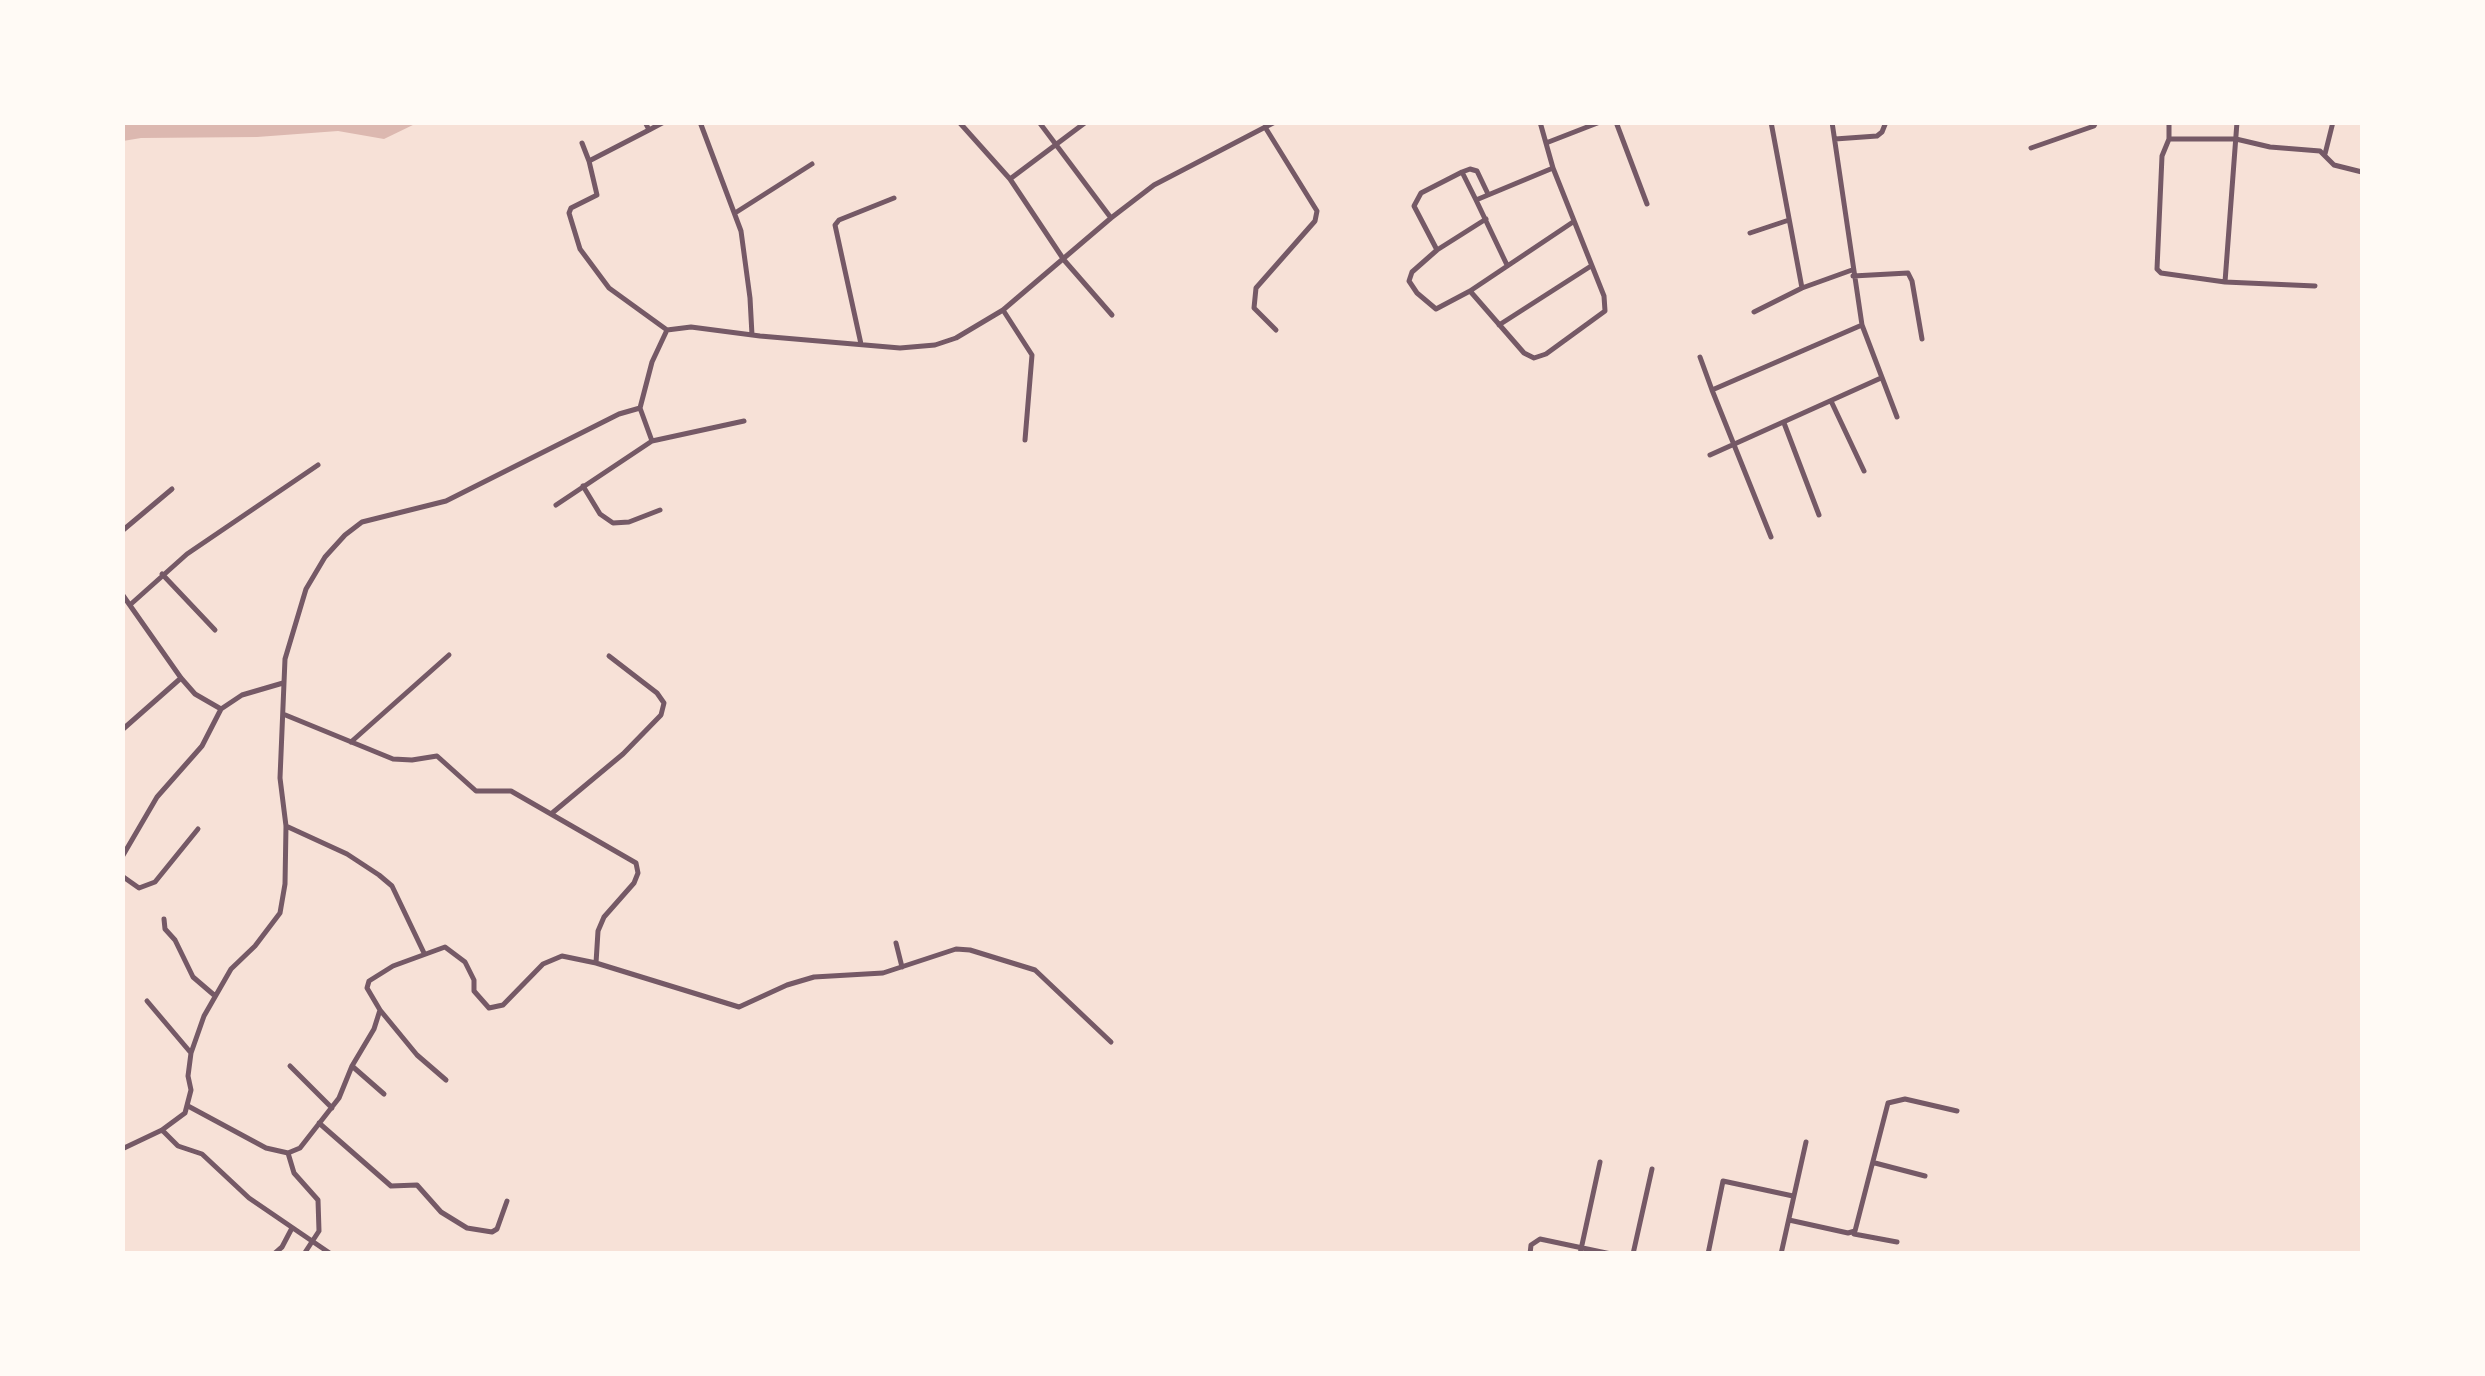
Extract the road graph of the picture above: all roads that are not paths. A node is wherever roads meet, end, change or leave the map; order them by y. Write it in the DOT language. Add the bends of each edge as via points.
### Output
graph roads {
  1 [pos="645,122"];
  2 [pos="664,122"];
  3 [pos="700,122"];
  4 [pos="959,122"];
  5 [pos="1038,122"];
  6 [pos="1086,122"];
  7 [pos="1275,122"];
  8 [pos="1540,122"];
  9 [pos="1600,122"];
  10 [pos="1616,122"];
  11 [pos="1771,122"];
  12 [pos="1832,122"];
  13 [pos="1886,122"];
  14 [pos="2096,122"];
  15 [pos="2168,122"];
  16 [pos="2237,122"];
  17 [pos="2333,122"];
  18 [pos="1265,126"];
  19 [pos="649,130"];
  20 [pos="2169,138"];
  21 [pos="2236,138"];
  22 [pos="1835,140"];
  23 [pos="582,143"];
  24 [pos="1546,143"];
  25 [pos="1053,144"];
  26 [pos="2031,148"];
  27 [pos="2325,154"];
  28 [pos="589,162"];
  29 [pos="812,164"];
  30 [pos="1553,168"];
  31 [pos="1462,172"];
  32 [pos="2362,172"];
  33 [pos="1010,179"];
  34 [pos="1488,194"];
  35 [pos="894,198"];
  36 [pos="1476,200"];
  37 [pos="1648,204"];
  38 [pos="736,213"];
  39 [pos="1110,218"];
  40 [pos="1486,219"];
  41 [pos="1789,220"];
  42 [pos="1573,222"];
  43 [pos="1750,233"];
  44 [pos="1437,250"];
  45 [pos="1064,260"];
  46 [pos="1507,266"];
  47 [pos="1591,266"];
  48 [pos="1852,273"];
  49 [pos="2224,282"];
  50 [pos="2315,286"];
  51 [pos="1802,288"];
  52 [pos="1470,292"];
  53 [pos="1003,310"];
  54 [pos="1754,312"];
  55 [pos="1112,315"];
  56 [pos="1499,325"];
  57 [pos="1862,325"];
  58 [pos="667,330"];
  59 [pos="1276,330"];
  60 [pos="752,335"];
  61 [pos="1922,339"];
  62 [pos="861,345"];
  63 [pos="1700,357"];
  64 [pos="1881,378"];
  65 [pos="1712,390"];
  66 [pos="1831,401"];
  67 [pos="640,408"];
  68 [pos="1897,416"];
  69 [pos="744,420"];
  70 [pos="1784,423"];
  71 [pos="652,440"];
  72 [pos="1025,440"];
  73 [pos="1733,442"];
  74 [pos="1710,455"];
  75 [pos="318,465"];
  76 [pos="1864,471"];
  77 [pos="584,486"];
  78 [pos="172,489"];
  79 [pos="556,505"];
  80 [pos="660,510"];
  81 [pos="1820,515"];
  82 [pos="122,531"];
  83 [pos="1772,537"];
  84 [pos="162,574"];
  85 [pos="122,594"];
  86 [pos="132,604"];
  87 [pos="215,630"];
  88 [pos="449,655"];
  89 [pos="609,656"];
  90 [pos="181,678"];
  91 [pos="283,684"];
  92 [pos="221,710"];
  93 [pos="283,714"];
  94 [pos="122,730"];
  95 [pos="351,742"];
  96 [pos="550,814"];
  97 [pos="286,826"];
  98 [pos="198,829"];
  99 [pos="122,857"];
  100 [pos="122,876"];
  101 [pos="164,919"];
  102 [pos="896,942"];
  103 [pos="424,953"];
  104 [pos="596,963"];
  105 [pos="902,967"];
  106 [pos="214,995"];
  107 [pos="147,1001"];
  108 [pos="380,1010"];
  109 [pos="1111,1042"];
  110 [pos="191,1053"];
  111 [pos="290,1066"];
  112 [pos="352,1066"];
  113 [pos="446,1080"];
  114 [pos="384,1094"];
  115 [pos="188,1106"];
  116 [pos="332,1108"];
  117 [pos="1958,1111"];
  118 [pos="319,1123"];
  119 [pos="162,1130"];
  120 [pos="1806,1142"];
  121 [pos="122,1150"];
  122 [pos="288,1152"];
  123 [pos="1600,1162"];
  124 [pos="1875,1163"];
  125 [pos="1652,1169"];
  126 [pos="1924,1176"];
  127 [pos="1793,1196"];
  128 [pos="506,1201"];
  129 [pos="1788,1220"];
  130 [pos="292,1228"];
  131 [pos="1852,1233"];
  132 [pos="310,1240"];
  133 [pos="1896,1242"];
  134 [pos="1581,1250"];
  135 [pos="274,1254"];
  136 [pos="304,1254"];
  137 [pos="330,1254"];
  138 [pos="1530,1254"];
  139 [pos="1610,1254"];
  140 [pos="1633,1254"];
  141 [pos="1708,1254"];
  142 [pos="1781,1254"];
  1 -- 19 [label="street"];
  2 -- 19 [label="street"];
  3 -- 38 [label="street"];
  4 -- 33 [label="street"];
  5 -- 25 [label="street"];
  6 -- 25 [label="street"];
  7 -- 18 [label="street"];
  8 -- 24 [label="street"];
  9 -- 24 [label="street"];
  10 -- 37 [label="street"];
  11 -- 41 [label="street"];
  12 -- 22 [label="street"];
  13 -- 22 [label="street" via="1877,136"];
  14 -- 26 [label="street"];
  15 -- 20 [label="street"];
  16 -- 21 [label="street"];
  17 -- 27 [label="street"];
  18 -- 39 [label="street" via="1154,185"];
  18 -- 59 [label="street" via="1318,210 1256,288 1254,308"];
  19 -- 28 [label="street"];
  20 -- 21 [label="street"];
  20 -- 49 [label="street" via="2162,156 2157,269"];
  21 -- 27 [label="street"];
  21 -- 49 [label="street"];
  22 -- 48 [label="street"];
  23 -- 28 [label="street"];
  24 -- 30 [label="street"];
  25 -- 33 [label="street"];
  25 -- 39 [label="street"];
  27 -- 32 [label="street" via="2334,165"];
  28 -- 58 [label="street" via="597,195 568,213 580,249 617,297"];
  29 -- 38 [label="street"];
  30 -- 34 [label="street"];
  30 -- 42 [label="street"];
  31 -- 34 [label="street" via="1477,171"];
  31 -- 36 [label="street"];
  31 -- 44 [label="street" via="1414,202"];
  33 -- 45 [label="street"];
  34 -- 36 [label="street"];
  35 -- 62 [label="street" via="835,226"];
  36 -- 40 [label="street"];
  38 -- 60 [label="street"];
  39 -- 45 [label="street"];
  40 -- 44 [label="street"];
  40 -- 46 [label="street"];
  41 -- 43 [label="street"];
  41 -- 51 [label="street"];
  42 -- 46 [label="street"];
  42 -- 47 [label="street"];
  44 -- 52 [label="street" via="1409,276 1417,293 1440,309"];
  45 -- 53 [label="street"];
  45 -- 55 [label="street"];
  46 -- 52 [label="street"];
  47 -- 56 [label="street"];
  47 -- 56 [label="street" via="1605,311 1546,354 1529,357"];
  48 -- 51 [label="street"];
  48 -- 57 [label="street"];
  48 -- 61 [label="street" via="1908,273"];
  49 -- 50 [label="street"];
  51 -- 54 [label="street"];
  52 -- 56 [label="street"];
  53 -- 62 [label="street" via="934,345"];
  53 -- 72 [label="street" via="1032,354"];
  57 -- 64 [label="street"];
  57 -- 65 [label="street"];
  58 -- 60 [label="street"];
  58 -- 67 [label="street"];
  60 -- 62 [label="street"];
  63 -- 65 [label="street"];
  64 -- 66 [label="street"];
  64 -- 68 [label="street"];
  65 -- 73 [label="street"];
  66 -- 70 [label="street"];
  66 -- 76 [label="street"];
  67 -- 71 [label="street"];
  67 -- 91 [label="street" via="446,502 358,524 325,557 306,589"];
  69 -- 71 [label="street"];
  70 -- 73 [label="street"];
  70 -- 81 [label="street"];
  71 -- 77 [label="street"];
  73 -- 74 [label="street"];
  73 -- 83 [label="street"];
  75 -- 84 [label="street"];
  77 -- 79 [label="street"];
  77 -- 80 [label="street" via="612,524"];
  78 -- 82 [label="street"];
  84 -- 86 [label="street"];
  84 -- 87 [label="street"];
  85 -- 86 [label="street"];
  86 -- 90 [label="street"];
  88 -- 95 [label="street"];
  89 -- 96 [label="street" via="657,693 661,715"];
  90 -- 92 [label="street"];
  90 -- 94 [label="street"];
  91 -- 92 [label="street" via="242,695"];
  91 -- 93 [label="street"];
  92 -- 99 [label="street"];
  93 -- 95 [label="street"];
  93 -- 97 [label="street"];
  95 -- 96 [label="street" via="392,759 437,756 476,791 512,791"];
  96 -- 104 [label="street" via="636,863 634,883 598,931"];
  97 -- 103 [label="street" via="379,874 392,886"];
  97 -- 106 [label="street" via="280,913"];
  98 -- 100 [label="street" via="155,882 139,888"];
  101 -- 106 [label="street" via="194,976"];
  102 -- 105 [label="street"];
  103 -- 104 [label="street" via="445,947 458,954 471,971 476,996 489,1008 503,1005 554,957"];
  103 -- 108 [label="street" via="368,981"];
  104 -- 105 [label="street" via="740,1006 787,984"];
  105 -- 109 [label="street" via="956,949 1018,964 1051,982"];
  106 -- 110 [label="street"];
  107 -- 110 [label="street"];
  108 -- 112 [label="street"];
  108 -- 113 [label="street"];
  110 -- 115 [label="street"];
  111 -- 116 [label="street"];
  112 -- 114 [label="street"];
  112 -- 116 [label="street"];
  115 -- 119 [label="street"];
  115 -- 122 [label="street" via="244,1138"];
  116 -- 118 [label="street"];
  117 -- 124 [label="street" via="1905,1098 1888,1103"];
  118 -- 122 [label="street" via="300,1148"];
  118 -- 128 [label="street" via="391,1186 417,1185 468,1228 497,1229"];
  119 -- 121 [label="street"];
  119 -- 130 [label="street"];
  120 -- 127 [label="street"];
  122 -- 132 [label="street" via="294,1173 318,1200 318,1230"];
  123 -- 134 [label="street"];
  124 -- 126 [label="street"];
  124 -- 131 [label="street"];
  125 -- 140 [label="street"];
  127 -- 129 [label="street"];
  127 -- 141 [label="street" via="1723,1181"];
  129 -- 131 [label="street"];
  129 -- 142 [label="street"];
  130 -- 132 [label="street"];
  130 -- 135 [label="street"];
  131 -- 133 [label="street"];
  132 -- 136 [label="street"];
  132 -- 137 [label="street"];
  134 -- 138 [label="street" via="1540,1239"];
  134 -- 139 [label="street"];
}
